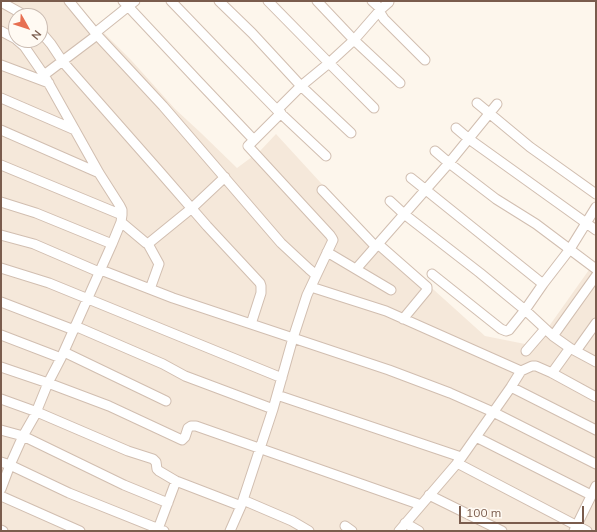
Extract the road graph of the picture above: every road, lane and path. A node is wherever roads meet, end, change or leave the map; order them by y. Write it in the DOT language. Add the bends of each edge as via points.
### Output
graph roads {
  1 [pos="69,1"];
  2 [pos="171,1"];
  3 [pos="219,1"];
  4 [pos="268,1"];
  5 [pos="317,1"];
  6 [pos="372,1"];
  7 [pos="389,2"];
  8 [pos="129,3"];
  9 [pos="380,10"];
  10 [pos="96,34"];
  11 [pos="48,40"];
  12 [pos="354,40"];
  13 [pos="25,48"];
  14 [pos="425,60"];
  15 [pos="63,62"];
  16 [pos="329,63"];
  17 [pos="1,65"];
  18 [pos="46,79"];
  19 [pos="400,83"];
  20 [pos="301,86"];
  21 [pos="1,98"];
  22 [pos="477,103"];
  23 [pos="497,104"];
  24 [pos="374,108"];
  25 [pos="279,111"];
  26 [pos="490,114"];
  27 [pos="456,128"];
  28 [pos="1,130"];
  29 [pos="75,130"];
  30 [pos="351,134"];
  31 [pos="469,139"];
  32 [pos="254,140"];
  33 [pos="435,151"];
  34 [pos="326,156"];
  35 [pos="449,163"];
  36 [pos="1,165"];
  37 [pos="99,173"];
  38 [pos="225,177"];
  39 [pos="411,178"];
  40 [pos="322,190"];
  41 [pos="425,190"];
  42 [pos="596,194"];
  43 [pos="390,201"];
  44 [pos="1,202"];
  45 [pos="596,207"];
  46 [pos="192,208"];
  47 [pos="404,214"];
  48 [pos="121,218"];
  49 [pos="586,223"];
  50 [pos="596,230"];
  51 [pos="1,235"];
  52 [pos="112,244"];
  53 [pos="148,244"];
  54 [pos="377,245"];
  55 [pos="570,249"];
  56 [pos="327,252"];
  57 [pos="1,268"];
  58 [pos="356,269"];
  59 [pos="596,269"];
  60 [pos="100,271"];
  61 [pos="316,274"];
  62 [pos="432,274"];
  63 [pos="596,276"];
  64 [pos="543,284"];
  65 [pos="311,287"];
  66 [pos="150,289"];
  67 [pos="391,290"];
  68 [pos="88,299"];
  69 [pos="1,302"];
  70 [pos="525,310"];
  71 [pos="403,319"];
  72 [pos="251,324"];
  73 [pos="595,325"];
  74 [pos="74,328"];
  75 [pos="545,329"];
  76 [pos="1,335"];
  77 [pos="553,336"];
  78 [pos="293,338"];
  79 [pos="573,350"];
  80 [pos="526,351"];
  81 [pos="62,355"];
  82 [pos="596,362"];
  83 [pos="1,367"];
  84 [pos="521,371"];
  85 [pos="552,373"];
  86 [pos="282,378"];
  87 [pos="48,383"];
  88 [pos="511,387"];
  89 [pos="277,395"];
  90 [pos="596,397"];
  91 [pos="1,399"];
  92 [pos="166,401"];
  93 [pos="272,409"];
  94 [pos="37,412"];
  95 [pos="493,412"];
  96 [pos="1,430"];
  97 [pos="596,430"];
  98 [pos="22,436"];
  99 [pos="476,437"];
  100 [pos="260,448"];
  101 [pos="459,460"];
  102 [pos="5,464"];
  103 [pos="596,464"];
  104 [pos="176,481"];
  105 [pos="596,486"];
  106 [pos="1,489"];
  107 [pos="429,495"];
  108 [pos="1,496"];
  109 [pos="591,496"];
  110 [pos="168,502"];
  111 [pos="242,503"];
  112 [pos="421,505"];
  113 [pos="405,523"];
  114 [pos="575,528"];
  115 [pos="161,530"];
  116 [pos="80,531"];
  117 [pos="230,531"];
  118 [pos="309,531"];
  119 [pos="399,531"];
  120 [pos="419,531"];
  121 [pos="502,531"];
  122 [pos="587,531"];
  1 -- 10 [label="street"];
  2 -- 25 [label="street"];
  3 -- 20 [label="street"];
  4 -- 16 [label="street"];
  5 -- 12 [label="street"];
  6 -- 9 [label="street"];
  7 -- 9 [label="street"];
  8 -- 10 [label="street"];
  8 -- 32 [label="street"];
  9 -- 12 [label="street"];
  9 -- 14 [label="street" via="384,19"];
  10 -- 15 [label="street"];
  10 -- 38 [label="street"];
  11 -- 15 [label="street"];
  12 -- 16 [label="street"];
  12 -- 19 [label="street"];
  13 -- 18 [label="street"];
  15 -- 18 [label="street"];
  15 -- 46 [label="street"];
  16 -- 20 [label="street"];
  16 -- 24 [label="street"];
  17 -- 18 [label="street"];
  18 -- 29 [label="street"];
  20 -- 25 [label="street"];
  20 -- 30 [label="street"];
  21 -- 29 [label="street"];
  22 -- 26 [label="street"];
  23 -- 26 [label="street"];
  25 -- 32 [label="street"];
  25 -- 34 [label="street"];
  26 -- 31 [label="street"];
  26 -- 42 [label="street" via="530,147"];
  27 -- 31 [label="street"];
  28 -- 37 [label="street"];
  29 -- 37 [label="street"];
  31 -- 35 [label="street"];
  31 -- 49 [label="street"];
  32 -- 56 [label="street" via="248,146 332,238"];
  33 -- 35 [label="street"];
  35 -- 41 [label="street"];
  35 -- 55 [label="street" via="496,199"];
  36 -- 48 [label="street"];
  37 -- 48 [label="street" via="122,210"];
  38 -- 46 [label="street"];
  38 -- 61 [label="street" via="281,243"];
  39 -- 41 [label="street"];
  40 -- 54 [label="street"];
  41 -- 47 [label="street"];
  41 -- 64 [label="street"];
  43 -- 47 [label="street"];
  44 -- 52 [label="street" via="36,213"];
  45 -- 49 [label="street"];
  46 -- 53 [label="street"];
  46 -- 72 [label="street" via="262,286"];
  47 -- 54 [label="street"];
  47 -- 70 [label="street"];
  48 -- 52 [label="street"];
  48 -- 53 [label="street"];
  49 -- 50 [label="street"];
  49 -- 55 [label="street"];
  51 -- 60 [label="street" via="34,244"];
  52 -- 60 [label="street"];
  53 -- 66 [label="street" via="159,264"];
  54 -- 58 [label="street"];
  54 -- 71 [label="street" via="427,287"];
  55 -- 59 [label="street"];
  55 -- 64 [label="street"];
  56 -- 58 [label="street"];
  56 -- 61 [label="street"];
  57 -- 68 [label="street"];
  58 -- 67 [label="street"];
  60 -- 66 [label="street"];
  60 -- 68 [label="street"];
  61 -- 65 [label="street"];
  62 -- 70 [label="street" via="503,330 509,330"];
  63 -- 77 [label="street"];
  64 -- 70 [label="street"];
  65 -- 71 [label="street"];
  65 -- 78 [label="street"];
  66 -- 72 [label="street"];
  68 -- 74 [label="street"];
  68 -- 86 [label="street"];
  69 -- 74 [label="street"];
  70 -- 75 [label="street"];
  71 -- 84 [label="street"];
  72 -- 78 [label="street"];
  73 -- 79 [label="street"];
  74 -- 81 [label="street"];
  74 -- 93 [label="street" via="163,364 185,376"];
  75 -- 77 [label="street"];
  75 -- 80 [label="street"];
  76 -- 81 [label="street"];
  77 -- 79 [label="street"];
  78 -- 86 [label="street"];
  78 -- 95 [label="street" via="410,378"];
  79 -- 82 [label="street"];
  79 -- 85 [label="street"];
  81 -- 87 [label="street"];
  81 -- 92 [label="street"];
  83 -- 87 [label="street"];
  84 -- 85 [label="street" via="536,366"];
  84 -- 88 [label="street"];
  85 -- 90 [label="street"];
  86 -- 89 [label="street"];
  87 -- 94 [label="street"];
  87 -- 100 [label="street" via="109,406 182,440 186,437 188,428 193,425"];
  88 -- 95 [label="street"];
  88 -- 97 [label="street"];
  89 -- 93 [label="street"];
  89 -- 101 [label="street"];
  91 -- 94 [label="street"];
  93 -- 100 [label="street"];
  94 -- 98 [label="street"];
  94 -- 104 [label="street" via="153,460 159,472"];
  95 -- 99 [label="street"];
  95 -- 103 [label="street"];
  96 -- 98 [label="street"];
  98 -- 102 [label="street"];
  98 -- 110 [label="street" via="124,485"];
  99 -- 101 [label="street"];
  99 -- 109 [label="street"];
  100 -- 111 [label="street"];
  100 -- 112 [label="street"];
  101 -- 107 [label="street"];
  101 -- 114 [label="street"];
  102 -- 106 [label="street"];
  102 -- 115 [label="street"];
  104 -- 110 [label="street"];
  104 -- 111 [label="street"];
  105 -- 109 [label="street"];
  107 -- 112 [label="street"];
  107 -- 121 [label="street"];
  108 -- 116 [label="street"];
  109 -- 114 [label="street"];
  110 -- 115 [label="street"];
  111 -- 117 [label="street"];
  111 -- 118 [label="street" via="292,521"];
  112 -- 113 [label="street"];
  113 -- 119 [label="street"];
  113 -- 120 [label="street"];
  114 -- 122 [label="street"];
}
